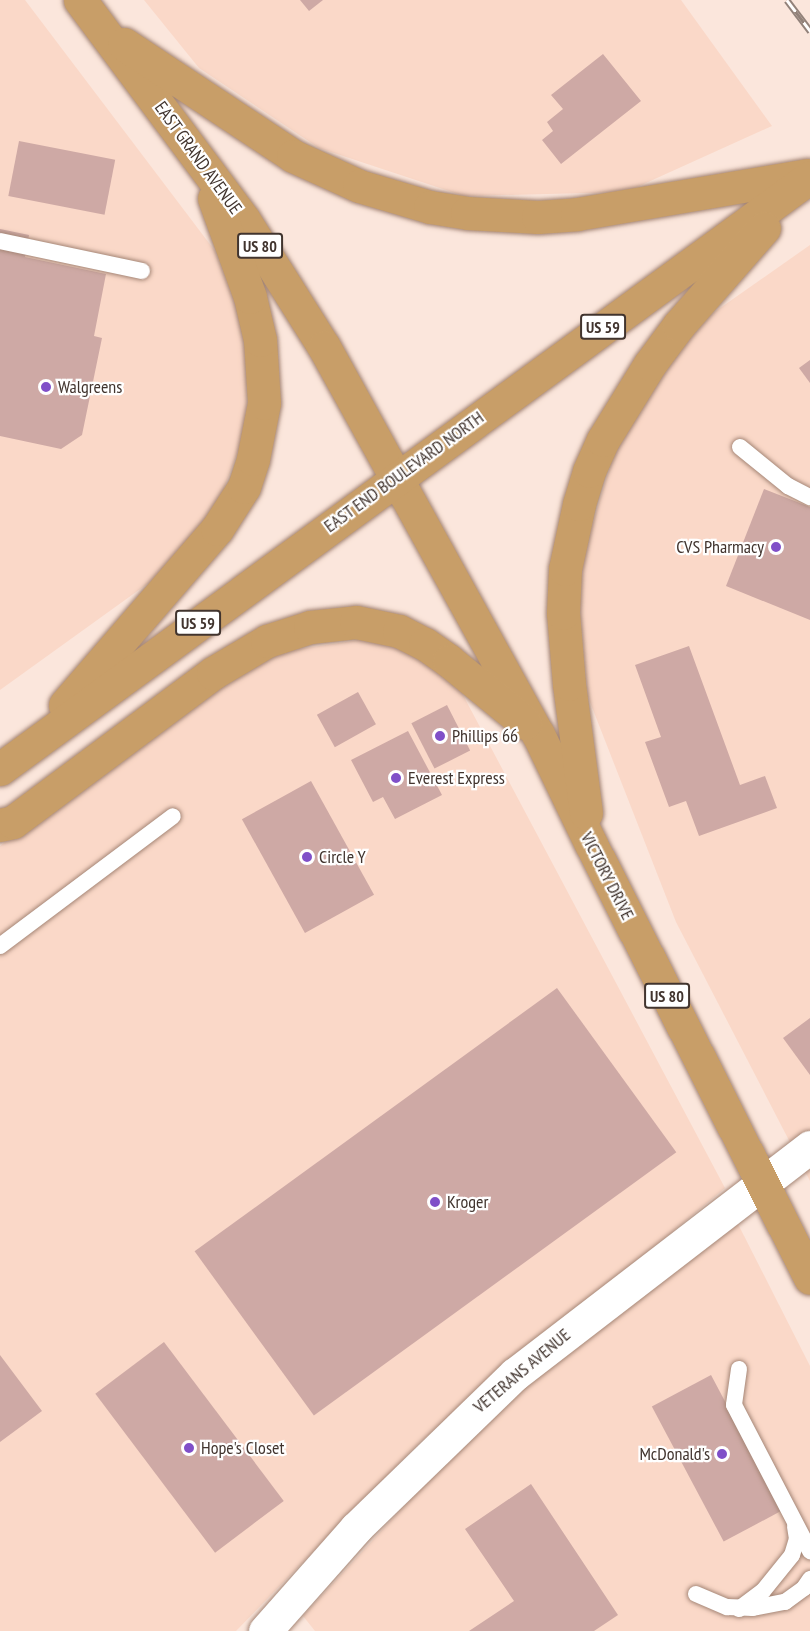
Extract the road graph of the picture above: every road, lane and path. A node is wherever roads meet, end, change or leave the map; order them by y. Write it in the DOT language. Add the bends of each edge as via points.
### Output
graph roads {
  1 [pos="80,0"];
  2 [pos="102,29"];
  3 [pos="198,157"];
  4 [pos="810,177"];
  5 [pos="0,241"];
  6 [pos="142,270"];
  7 [pos="740,447"];
  8 [pos="397,477"];
  9 [pos="810,497"];
  10 [pos="538,734"];
  11 [pos="13,760"];
  12 [pos="173,816"];
  13 [pos="0,825"];
  14 [pos="591,844"];
  15 [pos="0,946"];
  16 [pos="810,1146"];
  17 [pos="761,1184"];
  18 [pos="810,1278"];
  19 [pos="739,1369"];
  20 [pos="791,1514"];
  21 [pos="810,1551"];
  22 [pos="810,1579"];
  23 [pos="696,1594"];
  24 [pos="738,1609"];
  25 [pos="265,1631"];
  1 -- 2 [label="highway, EAST GRAND AVENUE / US 80"];
  2 -- 3 [label="highway, EAST GRAND AVENUE / US 80"];
  2 -- 4 [label="highway" via="293,156 359,186 430,207 467,213 548,216"];
  3 -- 8 [label="highway, EAST GRAND AVENUE / US 80" via="291,294"];
  3 -- 11 [label="highway" via="250,297 260,340 264,403 254,459 244,487 217,529"];
  4 -- 8 [label="highway, EAST END BOULEVARD NORTH / US 59"];
  4 -- 14 [label="highway" via="679,325 623,404 589,471 565,568 563,613"];
  5 -- 6 [label="lane"];
  7 -- 9 [label="lane" via="788,486"];
  8 -- 10 [label="highway, VICTORY DRIVE / US 80"];
  8 -- 11 [label="highway, EAST END BOULEVARD NORTH / US 59"];
  10 -- 13 [label="highway" via="449,661 399,631 356,622 310,627 267,641 213,673 13,822"];
  10 -- 14 [label="highway, VICTORY DRIVE / US 80"];
  12 -- 15 [label="lane"];
  14 -- 17 [label="highway, VICTORY DRIVE / US 80"];
  16 -- 17 [label="street, VETERANS AVENUE"];
  17 -- 18 [label="highway, VICTORY DRIVE / US 80"];
  17 -- 25 [label="street, VETERANS AVENUE" via="515,1374 356,1528"];
  19 -- 20 [label="lane" via="734,1405"];
  20 -- 21 [label="lane"];
  20 -- 24 [label="lane" via="797,1539 792,1555 763,1591"];
  22 -- 24 [label="lane" via="785,1602"];
  23 -- 24 [label="lane"];
}
